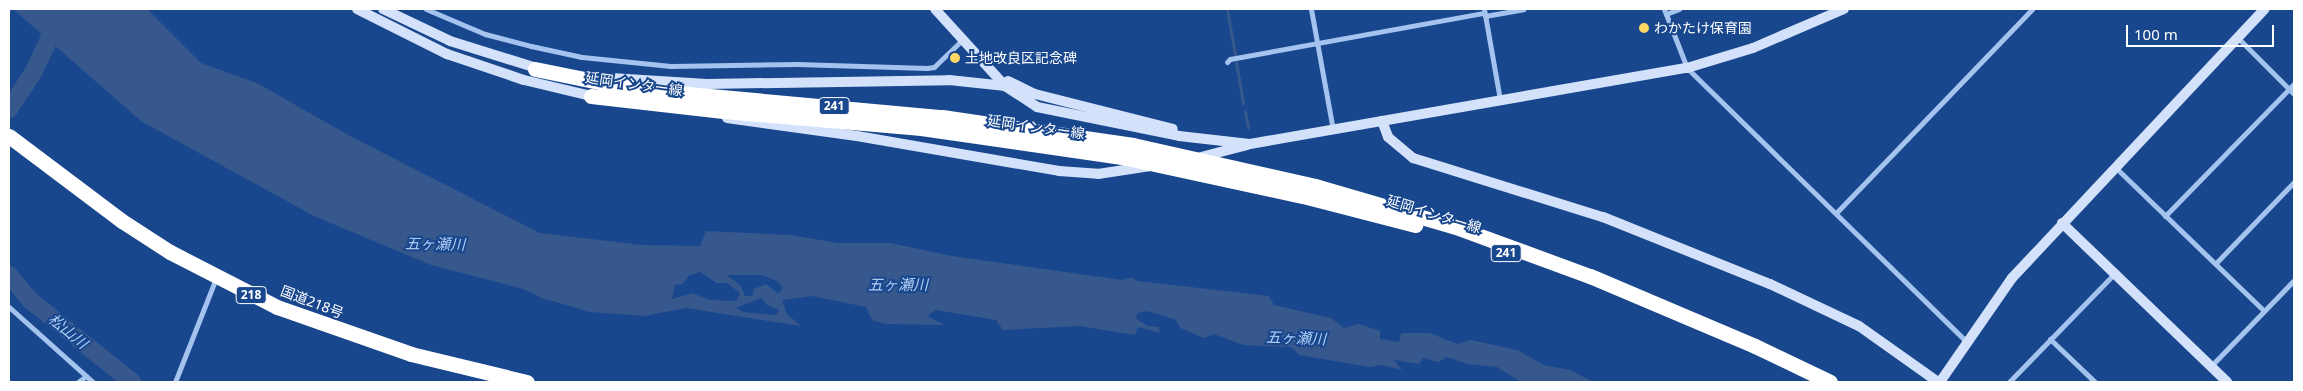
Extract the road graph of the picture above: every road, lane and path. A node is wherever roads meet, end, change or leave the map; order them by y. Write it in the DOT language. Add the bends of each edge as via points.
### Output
graph roads {
  1 [pos="357,9"];
  2 [pos="383,9"];
  3 [pos="426,9"];
  4 [pos="935,9"];
  5 [pos="1311,9"];
  6 [pos="1523,9"];
  7 [pos="1679,9"];
  8 [pos="1844,9"];
  9 [pos="2032,9"];
  10 [pos="2264,9"];
  11 [pos="1484,12"];
  12 [pos="1665,12"];
  13 [pos="2237,37"];
  14 [pos="963,38"];
  15 [pos="1317,44"];
  16 [pos="981,58"];
  17 [pos="1227,62"];
  18 [pos="1687,68"];
  19 [pos="535,69"];
  20 [pos="2294,84"];
  21 [pos="1005,86"];
  22 [pos="1017,88"];
  23 [pos="2289,89"];
  24 [pos="2294,94"];
  25 [pos="591,96"];
  26 [pos="1500,100"];
  27 [pos="1382,121"];
  28 [pos="1333,130"];
  29 [pos="9,136"];
  30 [pos="1225,141"];
  31 [pos="1250,144"];
  32 [pos="2115,167"];
  33 [pos="2294,182"];
  34 [pos="1836,213"];
  35 [pos="2165,216"];
  36 [pos="2062,223"];
  37 [pos="2216,263"];
  38 [pos="2114,274"];
  39 [pos="216,278"];
  40 [pos="2294,280"];
  41 [pos="9,307"];
  42 [pos="2264,311"];
  43 [pos="1705,324"];
  44 [pos="2050,339"];
  45 [pos="1966,341"];
  46 [pos="2210,366"];
  47 [pos="86,376"];
  48 [pos="78,382"];
  49 [pos="93,382"];
  50 [pos="175,382"];
  51 [pos="527,382"];
  52 [pos="1830,382"];
  53 [pos="1939,382"];
  54 [pos="2009,382"];
  55 [pos="2094,382"];
  56 [pos="2226,382"];
  1 -- 25 [label="street, 延岡インター線 / 241" via="447,54 524,80"];
  2 -- 19 [label="street, 延岡インター線 / 241" via="450,41"];
  3 -- 14 [label="street" via="476,31 532,46 582,57 680,66 797,64 927,68 934,67"];
  4 -- 14 [label="street"];
  5 -- 15 [label="street"];
  6 -- 11 [label="street"];
  7 -- 12 [label="street"];
  8 -- 18 [label="street" via="1753,48"];
  9 -- 34 [label="street"];
  10 -- 13 [label="street"];
  11 -- 15 [label="street"];
  11 -- 26 [label="street"];
  12 -- 18 [label="street"];
  13 -- 23 [label="street"];
  13 -- 32 [label="street"];
  14 -- 16 [label="street"];
  15 -- 17 [label="street"];
  15 -- 28 [label="street"];
  16 -- 21 [label="street"];
  16 -- 22 [label="street"];
  18 -- 26 [label="street"];
  18 -- 34 [label="street"];
  19 -- 21 [label="street, 241" via="707,84 949,80"];
  19 -- 43 [label="highway, 延岡インター線 / 241, bridge" via="632,89 924,115 1133,145 1388,205 1590,276"];
  20 -- 23 [label="street"];
  21 -- 22 [label="street, 241"];
  21 -- 30 [label="street" via="1037,107 1069,115 1179,136"];
  22 -- 30 [label="street"];
  23 -- 24 [label="street"];
  23 -- 35 [label="street"];
  25 -- 31 [label="street, 241" via="668,112 857,136 1080,173 1229,153"];
  25 -- 43 [label="highway, 延岡インター線 / 241, bridge" via="921,128 1122,157 1302,196 1455,236"];
  26 -- 27 [label="street"];
  27 -- 28 [label="street"];
  27 -- 53 [label="street" via="1388,137 1413,158 1603,217 1770,284 1859,326"];
  28 -- 31 [label="street"];
  29 -- 39 [label="highway, 国道218号 / 218" via="122,221"];
  30 -- 31 [label="street"];
  32 -- 35 [label="street"];
  32 -- 36 [label="street"];
  33 -- 37 [label="street"];
  34 -- 45 [label="street"];
  35 -- 37 [label="street"];
  36 -- 38 [label="street"];
  36 -- 45 [label="street" via="2012,278"];
  37 -- 42 [label="street"];
  38 -- 44 [label="street"];
  38 -- 46 [label="street"];
  39 -- 50 [label="street"];
  39 -- 51 [label="highway, 国道218号 / 218" via="277,307 358,337 456,366"];
  40 -- 42 [label="street"];
  41 -- 47 [label="street"];
  42 -- 46 [label="street"];
  43 -- 52 [label="highway, 延岡インター線 / 241"];
  44 -- 54 [label="street"];
  44 -- 55 [label="street"];
  45 -- 53 [label="street"];
  46 -- 56 [label="street"];
  47 -- 48 [label="street"];
  47 -- 49 [label="street"];
}
